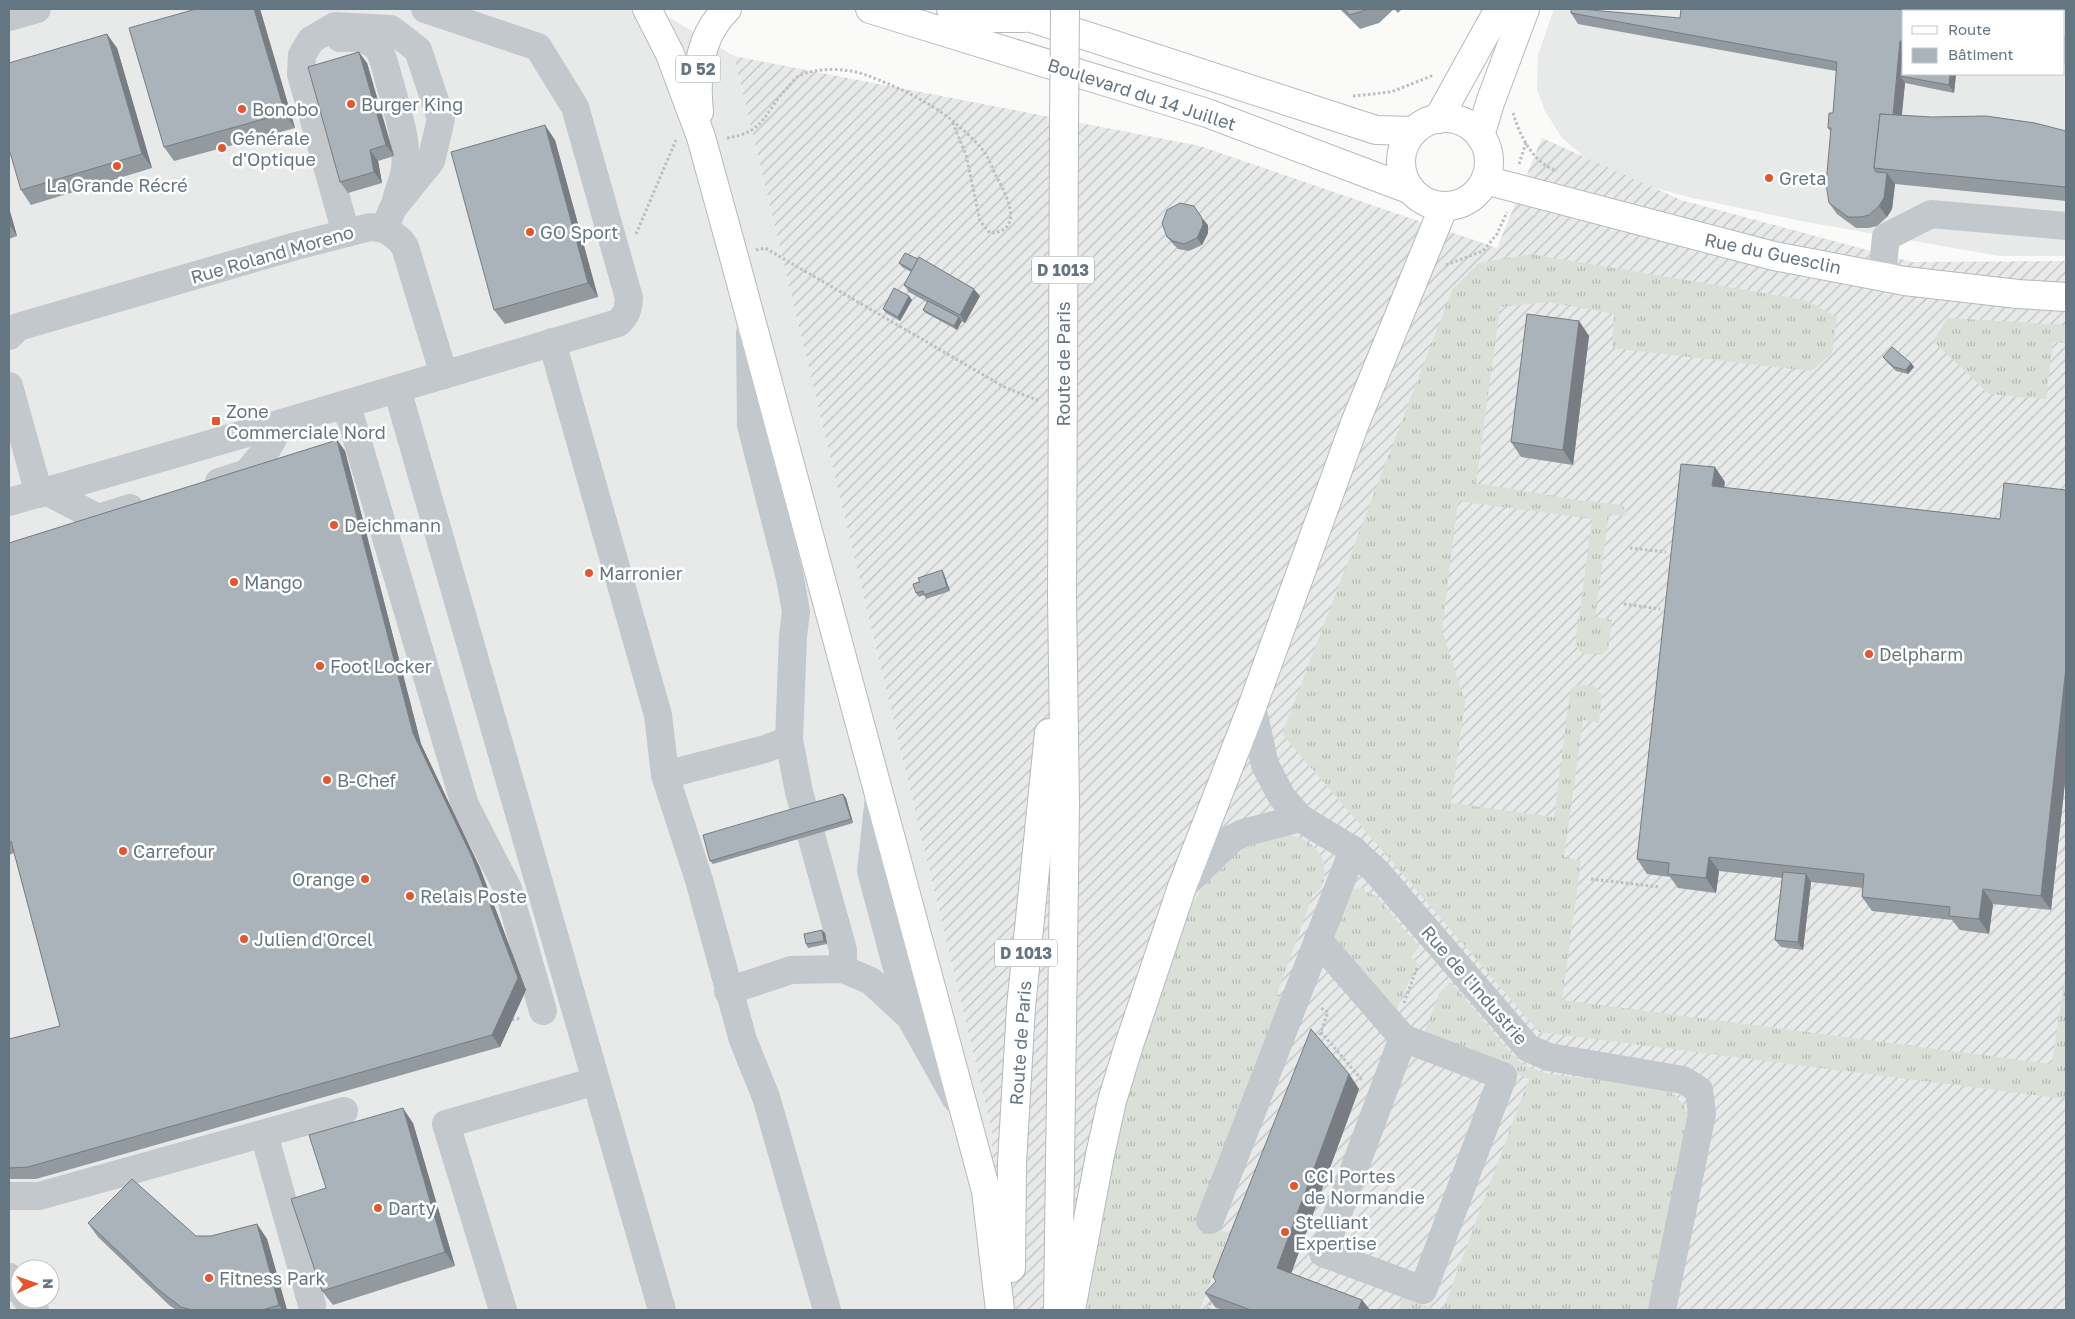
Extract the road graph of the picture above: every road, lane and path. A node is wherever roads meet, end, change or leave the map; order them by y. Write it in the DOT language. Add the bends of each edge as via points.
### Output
graph roads {
  1 [pos="37,9"];
  2 [pos="410,9"];
  3 [pos="425,9"];
  4 [pos="647,9"];
  5 [pos="727,9"];
  6 [pos="870,9"];
  7 [pos="952,9"];
  8 [pos="1004,9"];
  9 [pos="1064,9"];
  10 [pos="1499,9"];
  11 [pos="1525,9"];
  12 [pos="9,18"];
  13 [pos="1033,18"];
  14 [pos="391,29"];
  15 [pos="1435,74"];
  16 [pos="1350,97"];
  17 [pos="1513,109"];
  18 [pos="1438,119"];
  19 [pos="952,121"];
  20 [pos="1414,132"];
  21 [pos="689,135"];
  22 [pos="1480,136"];
  23 [pos="327,163"];
  24 [pos="1561,173"];
  25 [pos="1485,180"];
  26 [pos="1411,190"];
  27 [pos="1444,206"];
  28 [pos="388,219"];
  29 [pos="2066,226"];
  30 [pos="346,233"];
  31 [pos="617,252"];
  32 [pos="734,257"];
  33 [pos="1882,275"];
  34 [pos="2066,297"];
  35 [pos="750,318"];
  36 [pos="9,336"];
  37 [pos="552,342"];
  38 [pos="444,375"];
  39 [pos="9,386"];
  40 [pos="397,389"];
  41 [pos="341,406"];
  42 [pos="1063,409"];
  43 [pos="282,423"];
  44 [pos="191,490"];
  45 [pos="43,493"];
  46 [pos="154,501"];
  47 [pos="9,502"];
  48 [pos="1630,548"];
  49 [pos="1666,552"];
  50 [pos="1062,597"];
  51 [pos="1624,604"];
  52 [pos="1660,609"];
  53 [pos="1252,707"];
  54 [pos="789,740"];
  55 [pos="665,775"];
  56 [pos="879,796"];
  57 [pos="1300,818"];
  58 [pos="1352,850"];
  59 [pos="1591,879"];
  60 [pos="1182,887"];
  61 [pos="1660,887"];
  62 [pos="1318,940"];
  63 [pos="1418,965"];
  64 [pos="843,969"];
  65 [pos="728,991"];
  66 [pos="1318,1007"];
  67 [pos="1402,1007"];
  68 [pos="544,1011"];
  69 [pos="910,1017"];
  70 [pos="1321,1032"];
  71 [pos="1403,1038"];
  72 [pos="1318,1041"];
  73 [pos="596,1081"];
  74 [pos="1363,1081"];
  75 [pos="344,1111"];
  76 [pos="966,1116"];
  77 [pos="264,1134"];
  78 [pos="9,1196"];
  79 [pos="1210,1220"];
  80 [pos="1215,1292"];
  81 [pos="312,1305"];
  82 [pos="503,1310"];
  83 [pos="662,1310"];
  84 [pos="827,1310"];
  85 [pos="1000,1310"];
  86 [pos="1010,1310"];
  87 [pos="1058,1310"];
  88 [pos="1071,1310"];
  89 [pos="1208,1310"];
  90 [pos="1662,1310"];
  1 -- 12 [label="street"];
  2 -- 14 [label="street"];
  3 -- 31 [label="street" via="538,47 575,107"];
  4 -- 21 [label="main road" via="670,54"];
  5 -- 21 [label="main road, D 52" via="703,46"];
  6 -- 26 [label="main road, Boulevard du 14 Juillet" via="1207,113"];
  7 -- 13 [label="main road" via="982,18"];
  8 -- 13 [label="main road"];
  9 -- 42 [label="main road, Route de Paris / D 1013, bridge"];
  10 -- 18 [label="main road"];
  11 -- 22 [label="main road"];
  13 -- 20 [label="main road" via="1376,130"];
  14 -- 23 [label="street" via="336,26 311,40 302,55 301,74"];
  14 -- 28 [label="street" via="418,50 440,119 431,162"];
  15 -- 16 [label="path" via="1391,92"];
  17 -- 24 [label="path" via="1526,144 1538,160"];
  18 -- 20 [label="main road" via="1425,123"];
  18 -- 22 [label="main road" via="1462,121"];
  19 -- 19 [label="path" via="984,150 1003,189 1012,213 1008,226 999,232 990,232 980,221 966,155"];
  19 -- 21 [label="path" via="914,96 864,74 830,68 799,76 782,93 764,121 743,136 719,140"];
  20 -- 26 [label="main road" via="1406,142 1401,166"];
  21 -- 31 [label="path" via="677,139 632,245"];
  21 -- 32 [label="main road"];
  22 -- 25 [label="main road" via="1489,157"];
  23 -- 28 [label="street" via="328,142 307,77 308,59 321,45 334,38 351,37 367,41 379,50 405,148 405,171"];
  23 -- 30 [label="street"];
  25 -- 27 [label="main road" via="1469,200"];
  25 -- 33 [label="main road, Rue du Guesclin" via="1774,256"];
  26 -- 27 [label="main road" via="1431,204"];
  27 -- 53 [label="main road" via="1355,423"];
  28 -- 30 [label="street, Rue Roland Moreno"];
  28 -- 38 [label="street" via="405,247"];
  29 -- 33 [label="street" via="1931,214 1886,236"];
  30 -- 36 [label="street, Rue Roland Moreno" via="18,327"];
  31 -- 37 [label="street" via="629,298 625,317"];
  32 -- 35 [label="main road"];
  32 -- 42 [label="path" via="765,248 1006,388"];
  33 -- 34 [label="main road, Rue du Guesclin" via="1930,284"];
  35 -- 54 [label="street" via="751,425 796,612"];
  35 -- 56 [label="main road"];
  37 -- 38 [label="street"];
  37 -- 55 [label="street" via="658,715"];
  38 -- 40 [label="street"];
  39 -- 45 [label="street"];
  40 -- 41 [label="street"];
  40 -- 73 [label="street"];
  41 -- 43 [label="street"];
  41 -- 68 [label="street" via="351,419 465,805 508,889"];
  42 -- 50 [label="main road, Route de Paris / D 1013"];
  43 -- 44 [label="street" via="248,473"];
  43 -- 45 [label="street"];
  45 -- 46 [label="street" via="98,518"];
  45 -- 47 [label="street"];
  48 -- 49 [label="path"];
  50 -- 86 [label="main road, Route de Paris / D 1013" via="1021,1007 1012,1163"];
  50 -- 87 [label="main road, Route de Paris / D 1013" via="1065,806"];
  51 -- 52 [label="path"];
  53 -- 57 [label="street, Rue de l'Industrie" via="1265,765 1282,797"];
  53 -- 60 [label="main road"];
  54 -- 55 [label="street"];
  54 -- 64 [label="street" via="799,792 843,950"];
  55 -- 65 [label="street" via="709,916"];
  56 -- 69 [label="street" via="871,872"];
  56 -- 76 [label="main road"];
  57 -- 58 [label="street, Rue de l'Industrie"];
  57 -- 60 [label="street" via="1233,838"];
  58 -- 62 [label="street"];
  58 -- 90 [label="street, Rue de l'Industrie" via="1377,872 1528,1048 1549,1057 1683,1080 1699,1090 1702,1114"];
  59 -- 61 [label="path"];
  60 -- 88 [label="main road" via="1112,1101"];
  62 -- 71 [label="street"];
  62 -- 79 [label="street"];
  63 -- 67 [label="path"];
  64 -- 65 [label="street" via="791,970"];
  64 -- 69 [label="street" via="871,981"];
  65 -- 84 [label="street" via="766,1097"];
  66 -- 70 [label="path" via="1328,1012"];
  69 -- 76 [label="street"];
  70 -- 72 [label="path"];
  70 -- 74 [label="path"];
  71 -- 71 [label="street" via="1323,1253 1423,1290 1503,1076"];
  73 -- 82 [label="street" via="446,1124"];
  73 -- 83 [label="street"];
  75 -- 77 [label="street"];
  76 -- 85 [label="main road" via="986,1191"];
  77 -- 78 [label="street" via="39,1196"];
  77 -- 81 [label="street"];
  80 -- 89 [label="path"];
}
